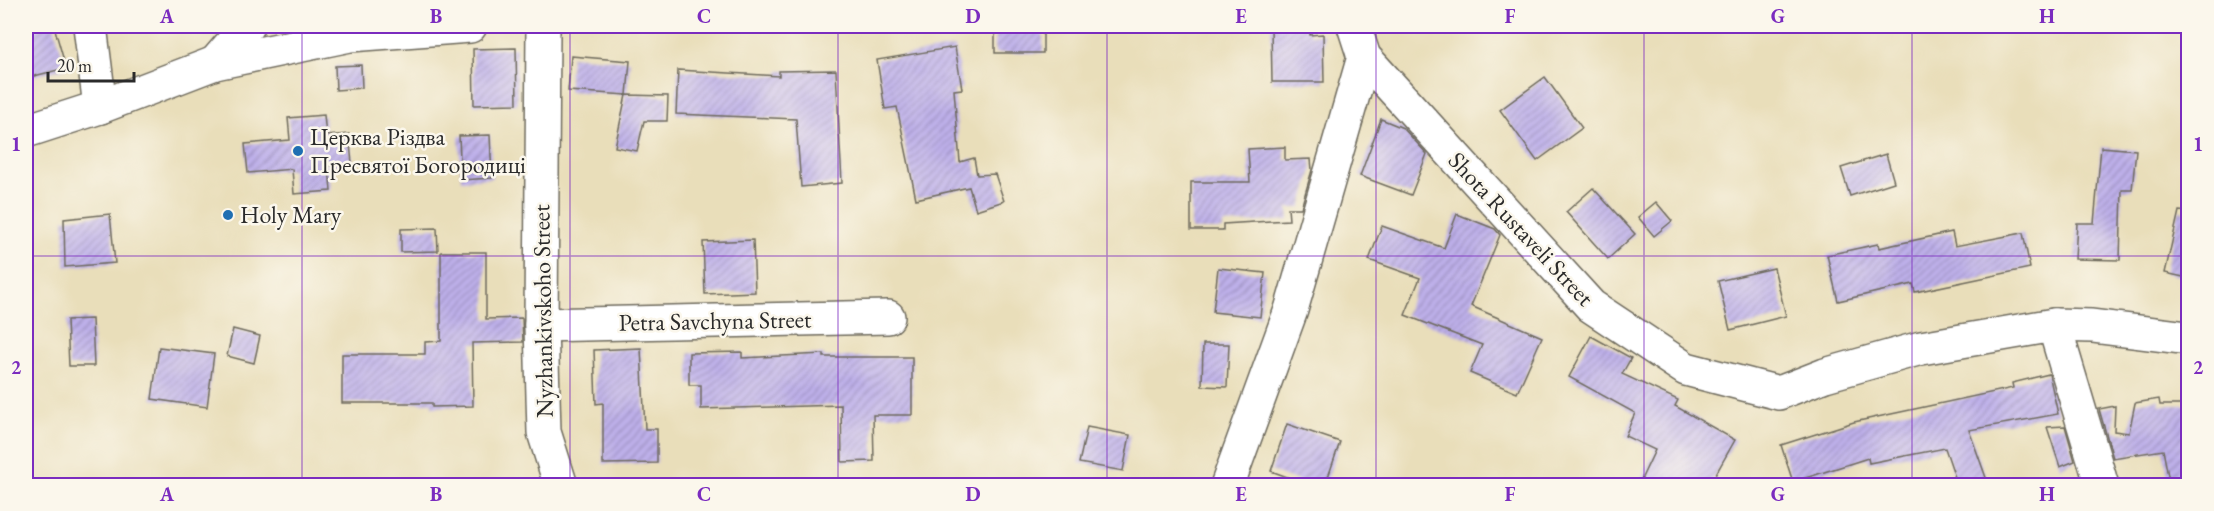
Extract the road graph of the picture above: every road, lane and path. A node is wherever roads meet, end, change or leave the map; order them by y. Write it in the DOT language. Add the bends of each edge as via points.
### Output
graph roads {
  1 [pos="90,26"];
  2 [pos="247,26"];
  3 [pos="470,26"];
  4 [pos="543,26"];
  5 [pos="1354,26"];
  6 [pos="1364,57"];
  7 [pos="215,63"];
  8 [pos="100,107"];
  9 [pos="26,130"];
  10 [pos="888,317"];
  11 [pos="541,325"];
  12 [pos="2054,325"];
  13 [pos="2188,338"];
  14 [pos="561,486"];
  15 [pos="1227,486"];
  16 [pos="2102,486"];
  1 -- 8 [label="street"];
  2 -- 7 [label="street"];
  3 -- 7 [label="street" via="350,35"];
  4 -- 11 [label="street, Nyzhankivskoho Street"];
  5 -- 6 [label="street, Shota Rustaveli Street"];
  6 -- 12 [label="street, Shota Rustaveli Street" via="1591,306 1686,369 1779,393 1825,375 1921,348"];
  6 -- 15 [label="street" via="1292,310"];
  7 -- 8 [label="street"];
  8 -- 9 [label="street"];
  10 -- 11 [label="street, Petra Savchyna Street"];
  11 -- 14 [label="street, Nyzhankivskoho Street" via="544,432"];
  12 -- 13 [label="street, Shota Rustaveli Street"];
  12 -- 16 [label="street"];
}
